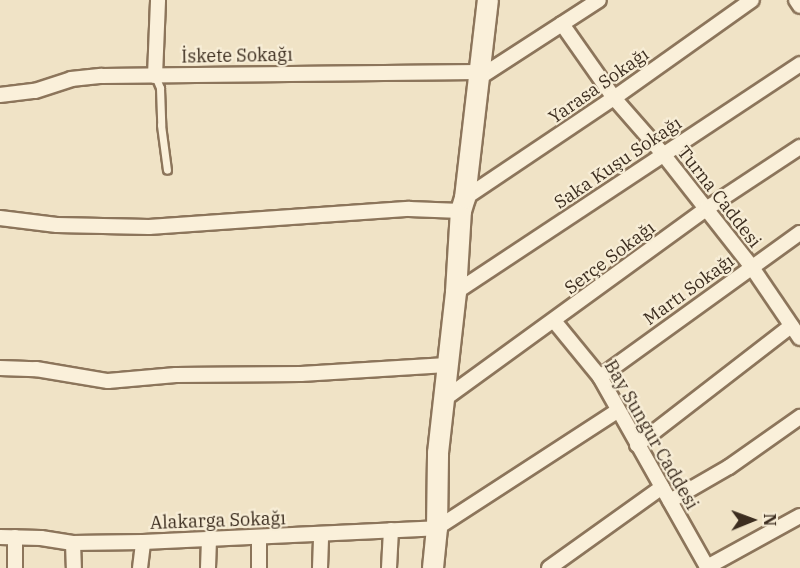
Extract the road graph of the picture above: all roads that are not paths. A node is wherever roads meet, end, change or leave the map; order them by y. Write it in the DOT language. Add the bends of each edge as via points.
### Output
graph roads {
  1 [pos="158,0"];
  2 [pos="488,0"];
  3 [pos="599,0"];
  4 [pos="752,0"];
  5 [pos="796,0"];
  6 [pos="800,6"];
  7 [pos="562,24"];
  8 [pos="800,63"];
  9 [pos="155,75"];
  10 [pos="478,75"];
  11 [pos="0,95"];
  12 [pos="614,98"];
  13 [pos="800,147"];
  14 [pos="663,154"];
  15 [pos="167,170"];
  16 [pos="463,205"];
  17 [pos="706,210"];
  18 [pos="0,218"];
  19 [pos="800,233"];
  20 [pos="751,267"];
  21 [pos="456,292"];
  22 [pos="555,322"];
  23 [pos="797,331"];
  24 [pos="447,365"];
  25 [pos="0,368"];
  26 [pos="600,377"];
  27 [pos="443,400"];
  28 [pos="616,411"];
  29 [pos="800,417"];
  30 [pos="636,445"];
  31 [pos="662,487"];
  32 [pos="670,501"];
  33 [pos="800,516"];
  34 [pos="437,528"];
  35 [pos="391,530"];
  36 [pos="321,535"];
  37 [pos="0,537"];
  38 [pos="15,537"];
  39 [pos="259,538"];
  40 [pos="208,540"];
  41 [pos="143,542"];
  42 [pos="73,543"];
  43 [pos="707,567"];
  44 [pos="15,568"];
  45 [pos="74,568"];
  46 [pos="140,568"];
  47 [pos="208,568"];
  48 [pos="259,568"];
  49 [pos="320,568"];
  50 [pos="389,568"];
  51 [pos="433,568"];
  52 [pos="549,568"];
  1 -- 9 [label="street"];
  2 -- 10 [label="street"];
  3 -- 7 [label="street"];
  4 -- 12 [label="street, Yarasa Sokağı"];
  5 -- 6 [label="street"];
  7 -- 10 [label="street"];
  7 -- 12 [label="street, Turna Caddesi"];
  8 -- 14 [label="street, Saka Kuşu Sokağı"];
  9 -- 10 [label="street, İskete Sokağı"];
  9 -- 11 [label="street, İskete Sokağı" via="71,79 35,91"];
  9 -- 15 [label="lane" via="160,88"];
  10 -- 16 [label="street"];
  12 -- 14 [label="street, Turna Caddesi"];
  12 -- 16 [label="street, Yarasa Sokağı"];
  13 -- 17 [label="street, Serçe Sokağı"];
  14 -- 17 [label="street, Turna Caddesi"];
  14 -- 21 [label="street, Saka Kuşu Sokağı"];
  16 -- 18 [label="street" via="149,227 57,225"];
  16 -- 21 [label="street"];
  17 -- 20 [label="street, Turna Caddesi"];
  17 -- 22 [label="street, Serçe Sokağı"];
  19 -- 20 [label="street, Martı Sokağı"];
  20 -- 23 [label="street, Turna Caddesi"];
  20 -- 26 [label="street, Martı Sokağı"];
  21 -- 24 [label="street"];
  22 -- 26 [label="street, Bay Sungur Caddesi"];
  22 -- 27 [label="street, Serçe Sokağı"];
  23 -- 30 [label="street"];
  24 -- 25 [label="street" via="108,381 36,369"];
  24 -- 27 [label="street"];
  26 -- 28 [label="street, Bay Sungur Caddesi"];
  27 -- 34 [label="street"];
  28 -- 30 [label="street, Bay Sungur Caddesi"];
  28 -- 34 [label="street"];
  29 -- 32 [label="street" via="729,467"];
  30 -- 31 [label="street, Bay Sungur Caddesi"];
  31 -- 32 [label="street, Bay Sungur Caddesi"];
  31 -- 52 [label="street"];
  32 -- 43 [label="street, Bay Sungur Caddesi"];
  33 -- 43 [label="street"];
  34 -- 35 [label="street, Alakarga Sokağı"];
  34 -- 51 [label="street"];
  35 -- 36 [label="street, Alakarga Sokağı"];
  35 -- 50 [label="street"];
  36 -- 39 [label="street, Alakarga Sokağı"];
  36 -- 49 [label="street"];
  37 -- 38 [label="street, Alakarga Sokağı"];
  38 -- 42 [label="street, Alakarga Sokağı"];
  38 -- 44 [label="street"];
  39 -- 40 [label="street, Alakarga Sokağı"];
  39 -- 48 [label="street"];
  40 -- 41 [label="street, Alakarga Sokağı"];
  40 -- 47 [label="street"];
  41 -- 42 [label="street, Alakarga Sokağı"];
  41 -- 46 [label="street"];
  42 -- 45 [label="street"];
}
